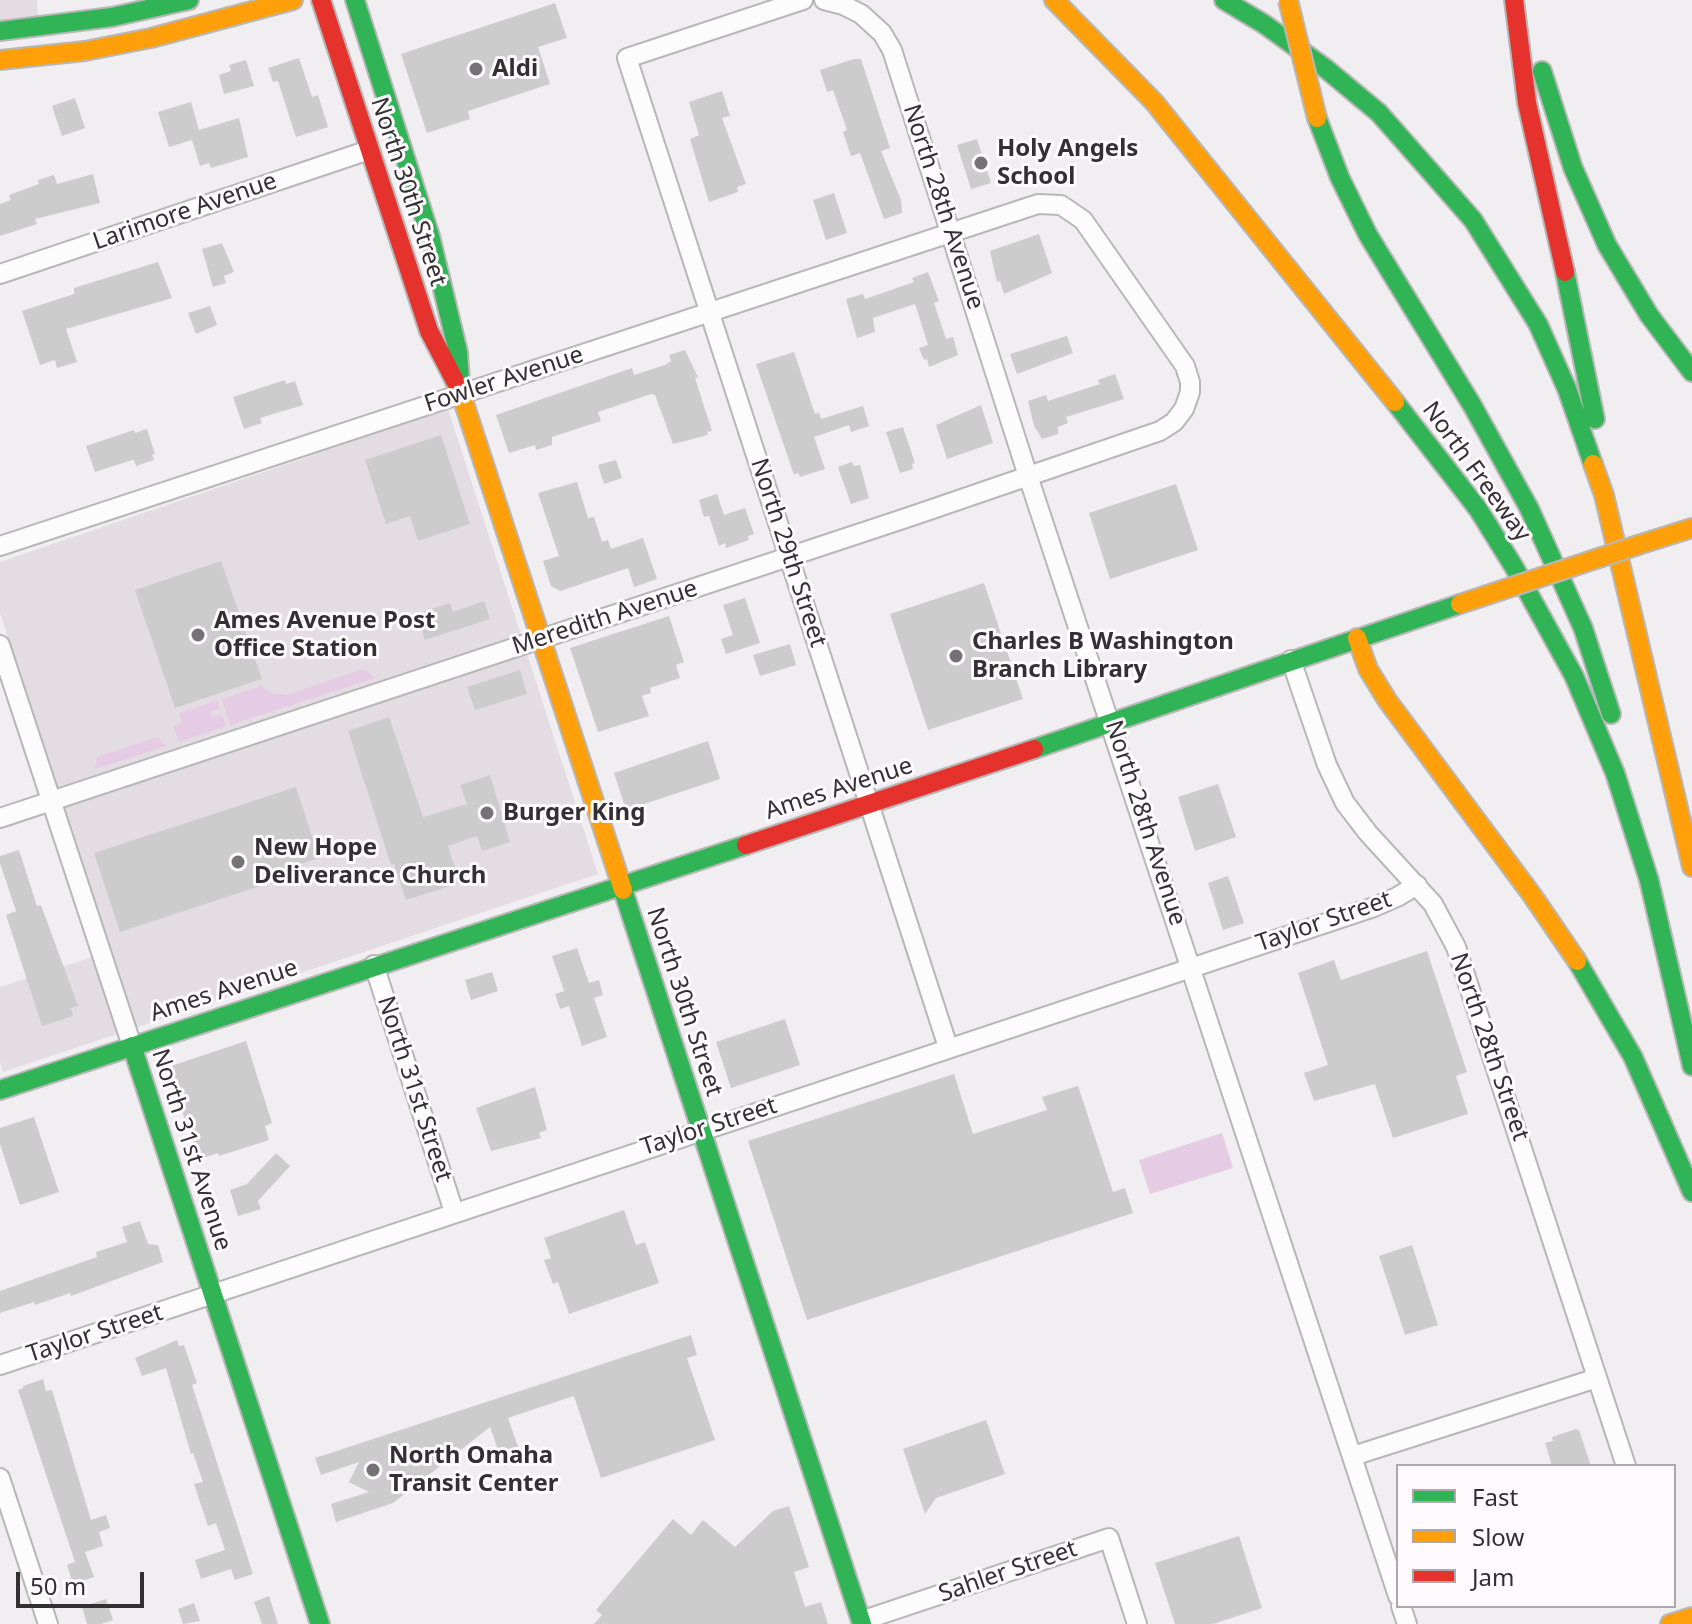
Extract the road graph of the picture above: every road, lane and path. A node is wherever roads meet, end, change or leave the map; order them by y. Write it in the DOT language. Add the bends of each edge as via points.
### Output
graph roads {
  1 [pos="189,0"];
  2 [pos="293,0"];
  3 [pos="321,0"];
  4 [pos="355,0"];
  5 [pos="803,0"];
  6 [pos="824,0"];
  7 [pos="1054,0"];
  8 [pos="1224,0"];
  9 [pos="1288,0"];
  10 [pos="1514,0"];
  11 [pos="1529,0"];
  12 [pos="0,31"];
  13 [pos="0,60"];
  14 [pos="369,150"];
  15 [pos="951,232"];
  16 [pos="0,274"];
  17 [pos="710,312"];
  18 [pos="1692,372"];
  19 [pos="1190,392"];
  20 [pos="461,394"];
  21 [pos="1028,476"];
  22 [pos="1685,530"];
  23 [pos="0,546"];
  24 [pos="789,557"];
  25 [pos="1628,588"];
  26 [pos="1357,638"];
  27 [pos="539,639"];
  28 [pos="0,645"];
  29 [pos="1291,660"];
  30 [pos="1111,721"];
  31 [pos="51,801"];
  32 [pos="869,805"];
  33 [pos="0,818"];
  34 [pos="1692,867"];
  35 [pos="1649,880"];
  36 [pos="621,885"];
  37 [pos="1417,885"];
  38 [pos="374,965"];
  39 [pos="1192,966"];
  40 [pos="132,1046"];
  41 [pos="948,1047"];
  42 [pos="1692,1066"];
  43 [pos="0,1090"];
  44 [pos="700,1130"];
  45 [pos="1692,1192"];
  46 [pos="454,1212"];
  47 [pos="212,1294"];
  48 [pos="0,1365"];
  49 [pos="1597,1378"];
  50 [pos="1353,1456"];
  51 [pos="1625,1464"];
  52 [pos="0,1478"];
  53 [pos="1396,1590"];
  54 [pos="862,1623"];
  55 [pos="48,1624"];
  56 [pos="320,1624"];
  57 [pos="1137,1624"];
  1 -- 12 [label="main road"];
  2 -- 13 [label="main road" via="151,38"];
  3 -- 14 [label="main road, North 30th Street"];
  4 -- 20 [label="main road, North 30th Street" via="438,265 458,352"];
  5 -- 17 [label="street, North 29th Street" via="627,58"];
  6 -- 15 [label="street, North 28th Avenue" via="861,14 892,50"];
  7 -- 35 [label="main road, North Freeway" via="1154,102 1478,509 1574,676 1610,762"];
  8 -- 25 [label="main road" via="1325,68 1379,113 1490,244 1538,324 1567,389 1604,495"];
  9 -- 35 [label="main road, bridge" via="1317,118 1340,178 1368,235 1493,441 1583,628 1614,724"];
  10 -- 25 [label="main road" via="1527,103"];
  11 -- 18 [label="main road" via="1545,81 1580,187 1627,281"];
  14 -- 16 [label="street, Larimore Avenue"];
  14 -- 20 [label="main road, North 30th Street" via="429,331"];
  15 -- 17 [label="street, Fowler Avenue"];
  15 -- 19 [label="street, Fowler Avenue" via="1049,203 1071,209 1185,366"];
  15 -- 21 [label="street, North 28th Avenue"];
  17 -- 20 [label="street, Fowler Avenue"];
  17 -- 24 [label="street, North 29th Street"];
  19 -- 21 [label="street, Meredith Avenue" via="1184,409 1160,431"];
  20 -- 23 [label="street, Fowler Avenue"];
  20 -- 27 [label="main road, North 30th Street"];
  21 -- 24 [label="street, Meredith Avenue"];
  21 -- 30 [label="street, North 28th Avenue"];
  22 -- 26 [label="main road, Ames Avenue, bridge"];
  24 -- 27 [label="street, Meredith Avenue"];
  24 -- 32 [label="street, North 29th Street"];
  25 -- 34 [label="main road"];
  26 -- 29 [label="main road, Ames Avenue"];
  26 -- 45 [label="main road" via="1382,692 1594,986 1639,1069"];
  27 -- 31 [label="street, Meredith Avenue"];
  27 -- 36 [label="main road, North 30th Street"];
  28 -- 31 [label="street, North 31st Avenue"];
  29 -- 30 [label="main road, Ames Avenue"];
  29 -- 37 [label="street, North 28th Street" via="1345,803"];
  30 -- 32 [label="main road, Ames Avenue"];
  30 -- 39 [label="street, North 28th Avenue"];
  31 -- 33 [label="street, Meredith Avenue"];
  31 -- 40 [label="street, North 31st Avenue"];
  32 -- 36 [label="main road, Ames Avenue"];
  32 -- 41 [label="street, North 29th Street"];
  35 -- 42 [label="main road, North Freeway"];
  36 -- 38 [label="main road, Ames Avenue"];
  36 -- 44 [label="main road, North 30th Street"];
  37 -- 39 [label="street, Taylor Street" via="1374,907"];
  37 -- 49 [label="street, North 28th Street" via="1459,954"];
  38 -- 40 [label="main road, Ames Avenue"];
  38 -- 46 [label="street, North 31st Street"];
  39 -- 41 [label="street, Taylor Street"];
  39 -- 50 [label="street, North 28th Avenue"];
  40 -- 43 [label="main road, Ames Avenue"];
  40 -- 47 [label="main road, North 31st Avenue"];
  41 -- 44 [label="street, Taylor Street"];
  44 -- 46 [label="street, Taylor Street"];
  44 -- 54 [label="main road, North 30th Street"];
  46 -- 47 [label="street, Taylor Street"];
  47 -- 48 [label="street, Taylor Street"];
  47 -- 56 [label="main road, North 31st Avenue"];
  49 -- 50 [label="street"];
  49 -- 51 [label="street, North 28th Street"];
  50 -- 53 [label="street, North 28th Avenue"];
  52 -- 55 [label="street"];
  54 -- 57 [label="street, Sahler Street" via="1109,1538"];
}
